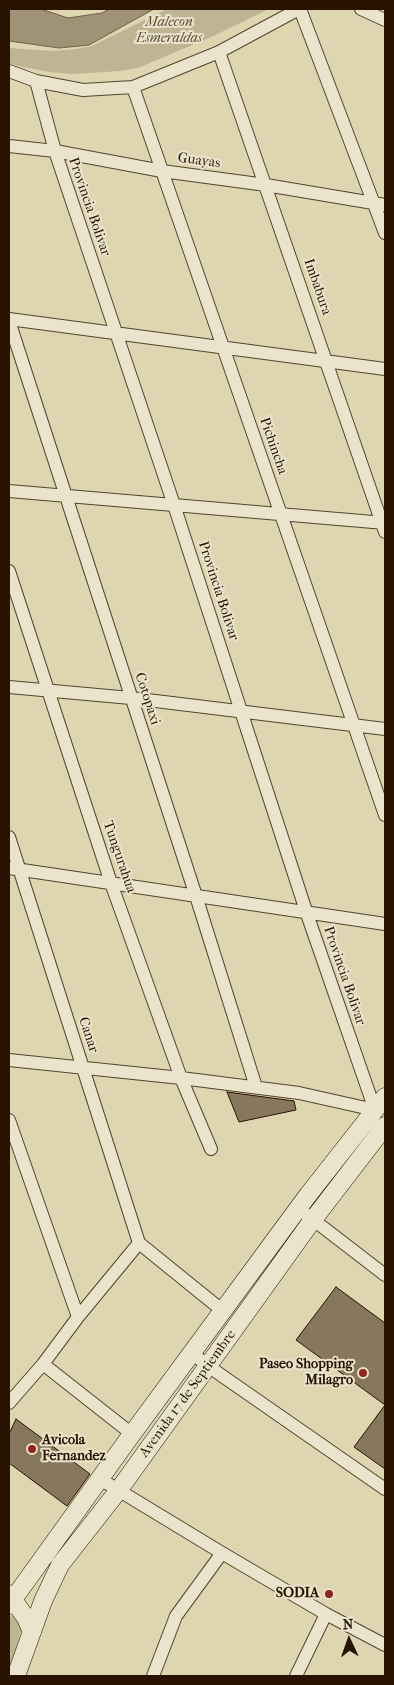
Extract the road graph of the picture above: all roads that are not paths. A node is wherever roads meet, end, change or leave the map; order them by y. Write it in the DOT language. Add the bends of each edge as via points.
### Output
graph roads {
  1 [pos="300,9"];
  2 [pos="361,9"];
  3 [pos="385,20"];
  4 [pos="220,52"];
  5 [pos="9,71"];
  6 [pos="36,81"];
  7 [pos="132,87"];
  8 [pos="9,146"];
  9 [pos="55,151"];
  10 [pos="162,171"];
  11 [pos="266,185"];
  12 [pos="380,204"];
  13 [pos="385,233"];
  14 [pos="9,320"];
  15 [pos="116,333"];
  16 [pos="223,347"];
  17 [pos="327,361"];
  18 [pos="385,369"];
  19 [pos="9,491"];
  20 [pos="66,496"];
  21 [pos="174,505"];
  22 [pos="281,514"];
  23 [pos="384,526"];
  24 [pos="9,571"];
  25 [pos="9,687"];
  26 [pos="48,691"];
  27 [pos="131,698"];
  28 [pos="242,713"];
  29 [pos="353,726"];
  30 [pos="385,729"];
  31 [pos="385,815"];
  32 [pos="9,837"];
  33 [pos="14,869"];
  34 [pos="111,883"];
  35 [pos="196,896"];
  36 [pos="307,914"];
  37 [pos="385,924"];
  38 [pos="9,1060"];
  39 [pos="83,1068"];
  40 [pos="181,1078"];
  41 [pos="256,1087"];
  42 [pos="380,1103"];
  43 [pos="9,1120"];
  44 [pos="385,1126"];
  45 [pos="211,1149"];
  46 [pos="298,1208"];
  47 [pos="313,1219"];
  48 [pos="139,1243"];
  49 [pos="385,1275"];
  50 [pos="223,1311"];
  51 [pos="78,1317"];
  52 [pos="192,1353"];
  53 [pos="43,1364"];
  54 [pos="208,1366"];
  55 [pos="9,1403"];
  56 [pos="132,1434"];
  57 [pos="100,1478"];
  58 [pos="385,1489"];
  59 [pos="118,1491"];
  60 [pos="222,1554"];
  61 [pos="10,1600"];
  62 [pos="326,1614"];
  63 [pos="32,1632"];
  64 [pos="385,1646"];
  65 [pos="16,1676"];
  66 [pos="153,1676"];
  67 [pos="296,1676"];
  1 -- 4 [label="street"];
  1 -- 12 [label="street"];
  2 -- 3 [label="street"];
  4 -- 7 [label="street"];
  4 -- 11 [label="street, Imbabura"];
  5 -- 6 [label="street"];
  6 -- 7 [label="street" via="84,90"];
  6 -- 9 [label="street, Provincia Bolivar"];
  7 -- 10 [label="street, Pichincha"];
  8 -- 9 [label="street, Guayas"];
  9 -- 10 [label="street, Guayas"];
  9 -- 15 [label="street, Provincia Bolivar"];
  10 -- 11 [label="street, Guayas"];
  10 -- 16 [label="street, Pichincha"];
  11 -- 12 [label="street, Guayas"];
  11 -- 17 [label="street, Imbabura"];
  12 -- 13 [label="street"];
  14 -- 15 [label="street"];
  14 -- 20 [label="street, Cotopaxi"];
  15 -- 16 [label="street"];
  15 -- 21 [label="street, Provincia Bolivar"];
  16 -- 17 [label="street"];
  16 -- 22 [label="street, Pichincha"];
  17 -- 18 [label="street"];
  17 -- 23 [label="street, Imbabura"];
  19 -- 20 [label="street"];
  20 -- 21 [label="street"];
  20 -- 27 [label="street, Cotopaxi"];
  21 -- 22 [label="street"];
  21 -- 28 [label="street, Provincia Bolivar"];
  22 -- 23 [label="street"];
  22 -- 29 [label="street, Pichincha"];
  24 -- 26 [label="street, Tungurahua"];
  25 -- 26 [label="street"];
  26 -- 27 [label="street"];
  26 -- 34 [label="street, Tungurahua"];
  27 -- 28 [label="street"];
  27 -- 35 [label="street, Cotopaxi"];
  28 -- 29 [label="street"];
  28 -- 36 [label="street, Provincia Bolivar"];
  29 -- 30 [label="street"];
  29 -- 31 [label="street, Pichincha"];
  32 -- 33 [label="street, Canar"];
  33 -- 34 [label="street"];
  33 -- 39 [label="street, Canar"];
  34 -- 35 [label="street"];
  34 -- 40 [label="street, Tungurahua"];
  35 -- 36 [label="street"];
  35 -- 41 [label="street, Cotopaxi"];
  36 -- 37 [label="street"];
  36 -- 42 [label="street, Provincia Bolivar"];
  38 -- 39 [label="street"];
  39 -- 40 [label="street"];
  39 -- 48 [label="street, Canar"];
  40 -- 41 [label="street"];
  40 -- 45 [label="street, Tungurahua"];
  41 -- 42 [label="street"];
  42 -- 46 [label="street, Avenida 17 de Septiembre"];
  43 -- 51 [label="street"];
  44 -- 47 [label="street, Avenida 17 de Septiembre"];
  46 -- 47 [label="street"];
  46 -- 50 [label="street, Avenida 17 de Septiembre"];
  47 -- 49 [label="street"];
  47 -- 54 [label="street, Avenida 17 de Septiembre"];
  48 -- 50 [label="street"];
  48 -- 51 [label="street"];
  50 -- 52 [label="street, Avenida 17 de Septiembre"];
  51 -- 53 [label="street"];
  52 -- 54 [label="street"];
  52 -- 56 [label="street, Avenida 17 de Septiembre"];
  53 -- 55 [label="street"];
  53 -- 56 [label="street"];
  54 -- 58 [label="street"];
  54 -- 59 [label="street, Avenida 17 de Septiembre"];
  56 -- 57 [label="street, Avenida 17 de Septiembre"];
  57 -- 59 [label="street"];
  57 -- 61 [label="street, Avenida 17 de Septiembre"];
  59 -- 60 [label="street"];
  59 -- 63 [label="street, Avenida 17 de Septiembre" via="60,1565 46,1592"];
  60 -- 62 [label="street"];
  60 -- 66 [label="street" via="176,1616"];
  61 -- 63 [label="street" via="26,1618"];
  62 -- 64 [label="street"];
  62 -- 67 [label="street"];
  63 -- 65 [label="street, Avenida 17 de Septiembre"];
}
